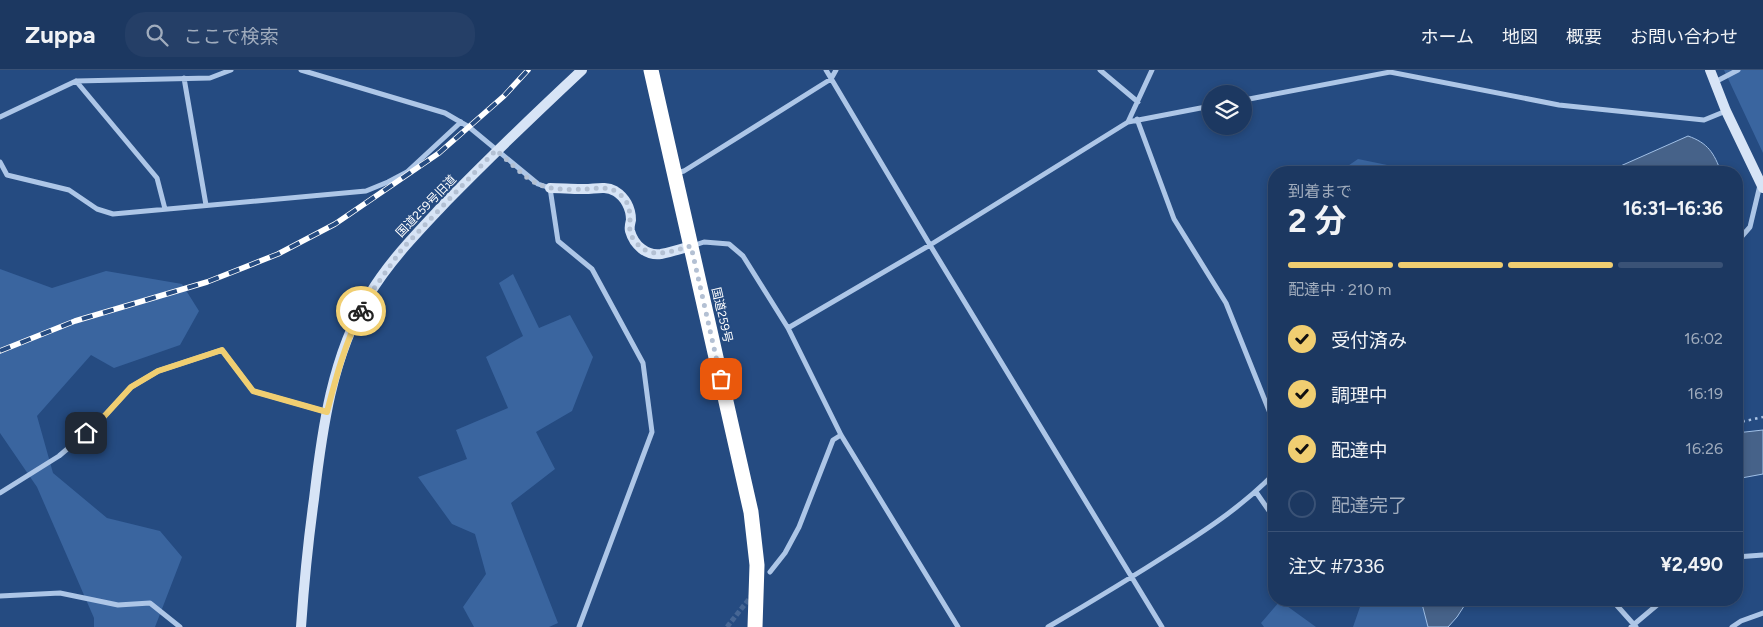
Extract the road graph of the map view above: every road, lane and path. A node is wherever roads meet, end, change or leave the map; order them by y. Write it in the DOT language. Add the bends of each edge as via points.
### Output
graph roads {
  1 [pos="231,70"];
  2 [pos="301,70"];
  3 [pos="582,70"];
  4 [pos="651,70"];
  5 [pos="826,70"];
  6 [pos="836,70"];
  7 [pos="1100,70"];
  8 [pos="1152,70"];
  9 [pos="1710,70"];
  10 [pos="1738,70"];
  11 [pos="184,78"];
  12 [pos="831,79"];
  13 [pos="76,80"];
  14 [pos="1715,82"];
  15 [pos="1252,98"];
  16 [pos="1138,102"];
  17 [pos="1202,108"];
  18 [pos="1726,110"];
  19 [pos="0,117"];
  20 [pos="1137,119"];
  21 [pos="461,122"];
  22 [pos="1128,122"];
  23 [pos="496,150"];
  24 [pos="0,162"];
  25 [pos="674,174"];
  26 [pos="1762,185"];
  27 [pos="550,188"];
  28 [pos="206,206"];
  29 [pos="165,209"];
  30 [pos="1743,235"];
  31 [pos="930,245"];
  32 [pos="691,246"];
  33 [pos="788,328"];
  34 [pos="1268,408"];
  35 [pos="327,412"];
  36 [pos="1763,417"];
  37 [pos="1743,421"];
  38 [pos="841,435"];
  39 [pos="1268,480"];
  40 [pos="1256,492"];
  41 [pos="0,493"];
  42 [pos="1268,509"];
  43 [pos="1763,555"];
  44 [pos="1743,556"];
  45 [pos="770,572"];
  46 [pos="1131,578"];
  47 [pos="0,596"];
  48 [pos="1617,606"];
  49 [pos="1656,606"];
  50 [pos="1763,613"];
  51 [pos="1634,626"];
  52 [pos="180,627"];
  53 [pos="301,627"];
  54 [pos="579,627"];
  55 [pos="755,627"];
  56 [pos="958,627"];
  57 [pos="1048,627"];
  58 [pos="1162,627"];
  59 [pos="1732,627"];
  1 -- 11 [label="street" via="210,78"];
  2 -- 21 [label="street" via="445,113"];
  3 -- 23 [label="street, 国道259号旧道"];
  4 -- 25 [label="highway, 国道259号"];
  5 -- 12 [label="street"];
  6 -- 12 [label="street"];
  7 -- 16 [label="street"];
  8 -- 16 [label="street"];
  9 -- 14 [label="street"];
  10 -- 14 [label="street"];
  11 -- 13 [label="street"];
  11 -- 28 [label="street"];
  12 -- 25 [label="street" via="684,171"];
  12 -- 31 [label="street"];
  13 -- 19 [label="street"];
  13 -- 29 [label="street" via="157,178"];
  14 -- 18 [label="street"];
  15 -- 18 [label="street" via="1390,72 1559,105 1704,120"];
  16 -- 22 [label="street"];
  17 -- 20 [label="street"];
  18 -- 26 [label="street"];
  20 -- 22 [label="street"];
  20 -- 34 [label="street" via="1174,219 1226,303"];
  21 -- 23 [label="street"];
  21 -- 28 [label="street" via="407,172 366,191"];
  22 -- 31 [label="street"];
  23 -- 27 [label="street" via="531,180"];
  23 -- 35 [label="street, 国道259号旧道" via="402,249 368,297 346,344"];
  24 -- 29 [label="street" via="7,175 69,190 97,209 113,214"];
  25 -- 32 [label="highway, 国道259号"];
  26 -- 30 [label="street" via="1750,227"];
  27 -- 32 [label="street" via="600,188 617,192 629,207 629,229 633,239 639,248 648,252 660,254"];
  27 -- 54 [label="street" via="558,241 592,269 643,363 652,432"];
  28 -- 29 [label="street"];
  31 -- 33 [label="street"];
  31 -- 46 [label="street"];
  32 -- 33 [label="street" via="704,242 729,244 743,256"];
  32 -- 55 [label="highway, 国道259号" via="751,512 757,565"];
  33 -- 38 [label="street"];
  35 -- 41 [label="street" via="253,391 222,350 158,371 131,387 99,422 59,456"];
  35 -- 53 [label="street, 国道259号旧道" via="304,575"];
  36 -- 37 [label="path"];
  38 -- 45 [label="street" via="833,440 786,554"];
  38 -- 56 [label="street"];
  39 -- 40 [label="street"];
  40 -- 42 [label="street"];
  40 -- 46 [label="street" via="1225,517"];
  43 -- 44 [label="street"];
  46 -- 57 [label="street"];
  46 -- 58 [label="street"];
  47 -- 52 [label="street" via="60,593 118,605 150,604"];
  48 -- 51 [label="street"];
  49 -- 51 [label="street"];
  50 -- 59 [label="street"];
}
